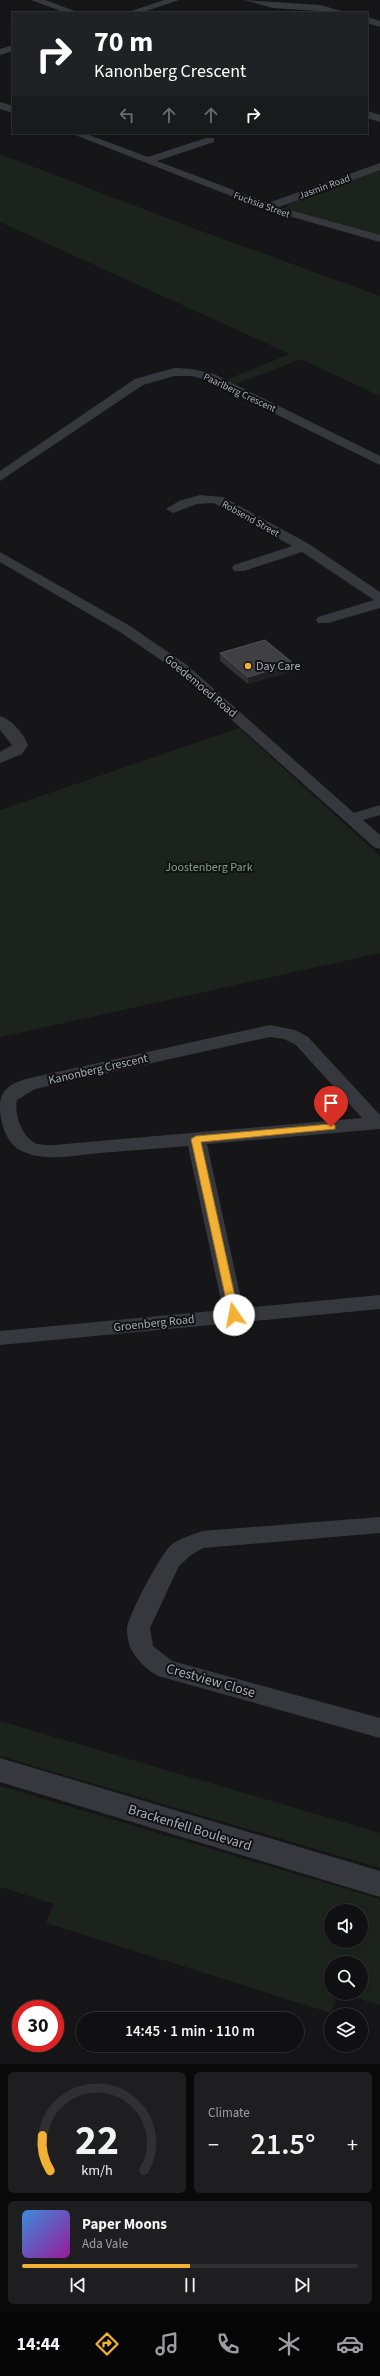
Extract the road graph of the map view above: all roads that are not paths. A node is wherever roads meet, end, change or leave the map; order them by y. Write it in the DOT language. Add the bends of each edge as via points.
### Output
graph roads {
  1 [pos="36,0"];
  2 [pos="174,0"];
  3 [pos="249,0"];
  4 [pos="72,12"];
  5 [pos="133,12"];
  6 [pos="340,12"];
  7 [pos="368,20"];
  8 [pos="380,24"];
  9 [pos="12,48"];
  10 [pos="0,52"];
  11 [pos="0,105"];
  12 [pos="12,110"];
  13 [pos="368,114"];
  14 [pos="380,119"];
  15 [pos="78,134"];
  16 [pos="210,140"];
  17 [pos="147,161"];
  18 [pos="380,166"];
  19 [pos="268,207"];
  20 [pos="380,239"];
  21 [pos="380,461"];
  22 [pos="0,477"];
  23 [pos="173,508"];
  24 [pos="304,547"];
  25 [pos="0,556"];
  26 [pos="239,568"];
  27 [pos="380,598"];
  28 [pos="380,603"];
  29 [pos="323,620"];
  30 [pos="0,721"];
  31 [pos="0,758"];
  32 [pos="380,810"];
  33 [pos="353,818"];
  34 [pos="380,844"];
  35 [pos="378,1123"];
  36 [pos="196,1139"];
  37 [pos="380,1302"];
  38 [pos="234,1315"];
  39 [pos="0,1338"];
  40 [pos="380,1525"];
  41 [pos="380,1728"];
  42 [pos="0,1770"];
  43 [pos="380,1884"];
  1 -- 4 [label="street"];
  2 -- 5 [label="street"];
  3 -- 6 [label="street" via="276,7"];
  7 -- 8 [label="street"];
  9 -- 10 [label="street"];
  11 -- 12 [label="street"];
  13 -- 14 [label="street"];
  15 -- 17 [label="street, Fuchsia Street"];
  16 -- 17 [label="street"];
  17 -- 19 [label="street, Fuchsia Street"];
  18 -- 19 [label="street, Jasmin Road"];
  19 -- 20 [label="street, Fuchsia Street"];
  21 -- 22 [label="street, Paarlberg Crescent" via="210,376 176,371 140,382"];
  23 -- 24 [label="street, Robsend Street" via="194,500 218,500"];
  24 -- 26 [label="street, Robsend Street"];
  24 -- 27 [label="street, Robsend Street"];
  25 -- 33 [label="street, Goedemoed Road" via="125,630 182,668"];
  28 -- 29 [label="street"];
  30 -- 31 [label="street" via="20,745 16,751"];
  32 -- 33 [label="street"];
  33 -- 34 [label="street, Goedemoed Road"];
  35 -- 36 [label="street, Kanonberg Crescent"];
  35 -- 36 [label="street, Kanonberg Crescent" via="302,1041 289,1034 270,1031 30,1084 12,1094 5,1104 5,1110 19,1140 36,1150 54,1151"];
  36 -- 38 [label="street"];
  37 -- 38 [label="street, Groenberg Road"];
  38 -- 39 [label="street, Groenberg Road"];
  40 -- 41 [label="street, Crestview Close" via="202,1540 192,1543 172,1558 138,1628 138,1639 142,1649 156,1664"];
  42 -- 43 [label="street, Brackenfell Boulevard"];
}
